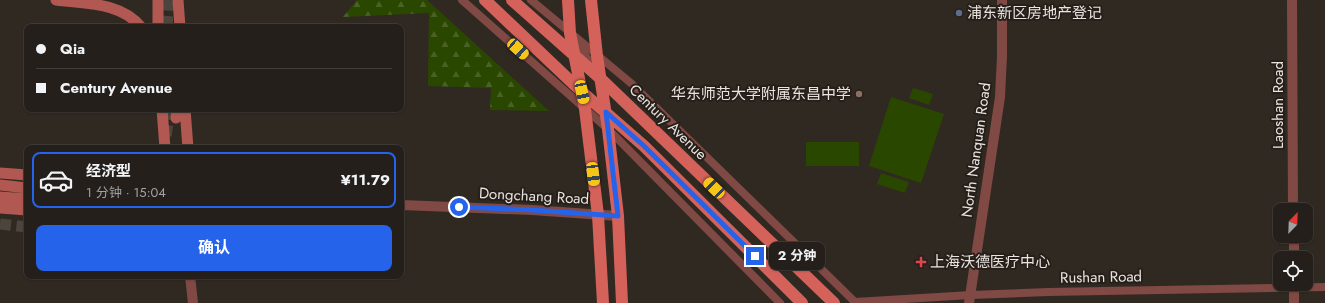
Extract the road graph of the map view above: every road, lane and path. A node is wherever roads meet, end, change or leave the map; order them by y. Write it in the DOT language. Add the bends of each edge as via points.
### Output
graph roads {
  1 [pos="56,0"];
  2 [pos="462,0"];
  3 [pos="485,0"];
  4 [pos="512,0"];
  5 [pos="531,0"];
  6 [pos="568,0"];
  7 [pos="591,0"];
  8 [pos="1002,0"];
  9 [pos="1292,0"];
  10 [pos="158,3"];
  11 [pos="178,3"];
  12 [pos="138,24"];
  13 [pos="158,24"];
  14 [pos="175,24"];
  15 [pos="180,24"];
  16 [pos="570,33"];
  17 [pos="575,56"];
  18 [pos="597,56"];
  19 [pos="601,79"];
  20 [pos="582,92"];
  21 [pos="586,109"];
  22 [pos="162,112"];
  23 [pos="185,112"];
  24 [pos="606,112"];
  25 [pos="608,129"];
  26 [pos="165,145"];
  27 [pos="188,145"];
  28 [pos="0,173"];
  29 [pos="24,175"];
  30 [pos="0,185"];
  31 [pos="24,188"];
  32 [pos="0,197"];
  33 [pos="24,199"];
  34 [pos="1294,203"];
  35 [pos="404,205"];
  36 [pos="0,208"];
  37 [pos="24,210"];
  38 [pos="598,215"];
  39 [pos="618,216"];
  40 [pos="190,279"];
  41 [pos="1273,286"];
  42 [pos="1313,286"];
  43 [pos="1325,287"];
  44 [pos="1294,291"];
  45 [pos="970,299"];
  46 [pos="193,303"];
  47 [pos="603,303"];
  48 [pos="622,303"];
  49 [pos="780,303"];
  50 [pos="802,303"];
  51 [pos="834,303"];
  52 [pos="855,303"];
  53 [pos="1294,303"];
  1 -- 12 [label="main road" via="110,7 129,15"];
  2 -- 21 [label="street"];
  3 -- 20 [label="main road"];
  4 -- 17 [label="main road, Century Avenue"];
  5 -- 16 [label="street"];
  6 -- 16 [label="main road"];
  7 -- 18 [label="main road"];
  8 -- 45 [label="street, North Nanquan Road" via="1001,88"];
  9 -- 34 [label="street, Laoshan Road"];
  10 -- 13 [label="main road"];
  11 -- 14 [label="main road"];
  11 -- 15 [label="main road"];
  16 -- 17 [label="main road"];
  16 -- 18 [label="street"];
  16 -- 19 [label="street"];
  17 -- 19 [label="main road, Century Avenue"];
  17 -- 20 [label="main road"];
  18 -- 19 [label="main road"];
  18 -- 52 [label="street" via="632,84"];
  19 -- 24 [label="main road"];
  19 -- 51 [label="main road, Century Avenue"];
  20 -- 21 [label="main road"];
  20 -- 24 [label="main road"];
  21 -- 25 [label="street"];
  21 -- 38 [label="main road"];
  22 -- 26 [label="main road"];
  23 -- 27 [label="main road"];
  24 -- 25 [label="main road"];
  24 -- 50 [label="main road" via="644,146"];
  25 -- 39 [label="main road"];
  25 -- 49 [label="street"];
  28 -- 29 [label="main road"];
  30 -- 31 [label="main road"];
  32 -- 33 [label="main road"];
  35 -- 38 [label="street, Dongchang Road"];
  36 -- 37 [label="main road"];
  38 -- 39 [label="street, Dongchang Road"];
  38 -- 47 [label="main road"];
  39 -- 48 [label="main road"];
  40 -- 46 [label="street"];
  41 -- 45 [label="street, Rushan Road"];
  42 -- 43 [label="street, Rushan Road"];
  44 -- 53 [label="street"];
  45 -- 52 [label="street, Rushan Road"];
}
